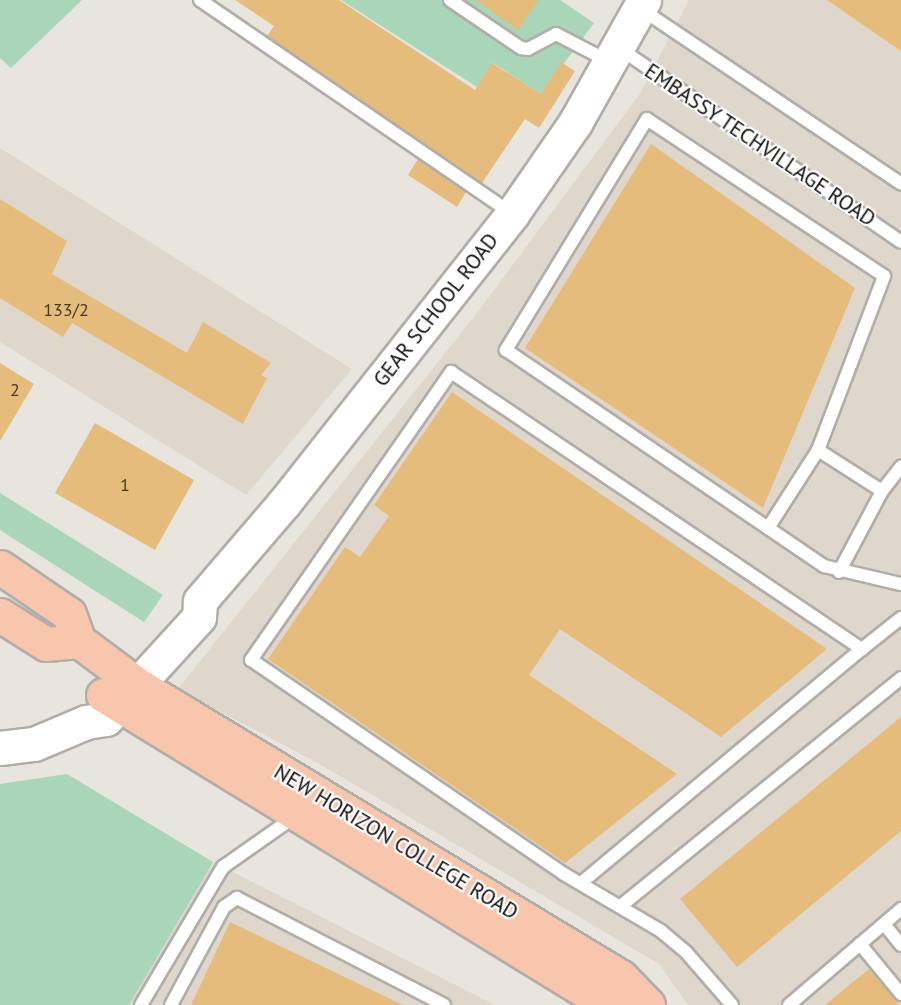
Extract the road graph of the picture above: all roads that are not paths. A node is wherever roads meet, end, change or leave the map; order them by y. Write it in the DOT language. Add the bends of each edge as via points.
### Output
graph roads {
  1 [pos="200,0"];
  2 [pos="450,0"];
  3 [pos="642,4"];
  4 [pos="614,55"];
  5 [pos="901,184"];
  6 [pos="512,214"];
  7 [pos="901,225"];
  8 [pos="897,239"];
  9 [pos="818,450"];
  10 [pos="901,467"];
  11 [pos="882,490"];
  12 [pos="768,528"];
  13 [pos="0,567"];
  14 [pos="839,572"];
  15 [pos="901,584"];
  16 [pos="0,615"];
  17 [pos="901,618"];
  18 [pos="79,641"];
  19 [pos="862,649"];
  20 [pos="901,678"];
  21 [pos="114,697"];
  22 [pos="0,748"];
  23 [pos="300,813"];
  24 [pos="581,883"];
  25 [pos="622,905"];
  26 [pos="901,909"];
  27 [pos="884,924"];
  28 [pos="860,944"];
  29 [pos="901,945"];
  30 [pos="901,994"];
  31 [pos="611,998"];
  32 [pos="141,1005"];
  33 [pos="171,1005"];
  34 [pos="444,1005"];
  35 [pos="648,1005"];
  36 [pos="732,1005"];
  37 [pos="789,1005"];
  1 -- 6 [label="lane"];
  2 -- 4 [label="lane, EMBASSY TECHVILLAGE ROAD" via="521,48 528,49 556,34"];
  3 -- 4 [label="main road, GEAR SCHOOL ROAD"];
  3 -- 5 [label="lane"];
  4 -- 6 [label="main road, GEAR SCHOOL ROAD" via="574,123"];
  4 -- 8 [label="lane, EMBASSY TECHVILLAGE ROAD"];
  6 -- 21 [label="main road, GEAR SCHOOL ROAD" via="284,503 200,601 199,617"];
  7 -- 8 [label="lane"];
  9 -- 11 [label="lane"];
  9 -- 12 [label="lane"];
  9 -- 12 [label="lane" via="884,276 647,119 506,350"];
  10 -- 11 [label="lane"];
  11 -- 14 [label="lane"];
  12 -- 14 [label="lane"];
  13 -- 18 [label="main road" via="69,614"];
  14 -- 15 [label="lane"];
  16 -- 18 [label="main road" via="46,644"];
  17 -- 19 [label="lane"];
  18 -- 21 [label="main road"];
  19 -- 24 [label="lane"];
  19 -- 24 [label="lane" via="452,372 251,660"];
  20 -- 25 [label="lane"];
  21 -- 22 [label="main road, GEAR SCHOOL ROAD" via="34,744"];
  21 -- 23 [label="main road, NEW HORIZON COLLEGE ROAD"];
  21 -- 31 [label="main road, NEW HORIZON COLLEGE ROAD"];
  23 -- 31 [label="main road, NEW HORIZON COLLEGE ROAD"];
  23 -- 32 [label="lane" via="223,867"];
  24 -- 25 [label="lane"];
  25 -- 36 [label="lane" via="686,952"];
  26 -- 27 [label="lane"];
  27 -- 28 [label="lane"];
  27 -- 29 [label="lane"];
  28 -- 30 [label="lane"];
  28 -- 37 [label="lane"];
  31 -- 35 [label="main road, NEW HORIZON COLLEGE ROAD"];
  33 -- 34 [label="lane" via="224,907 237,898"];
}
